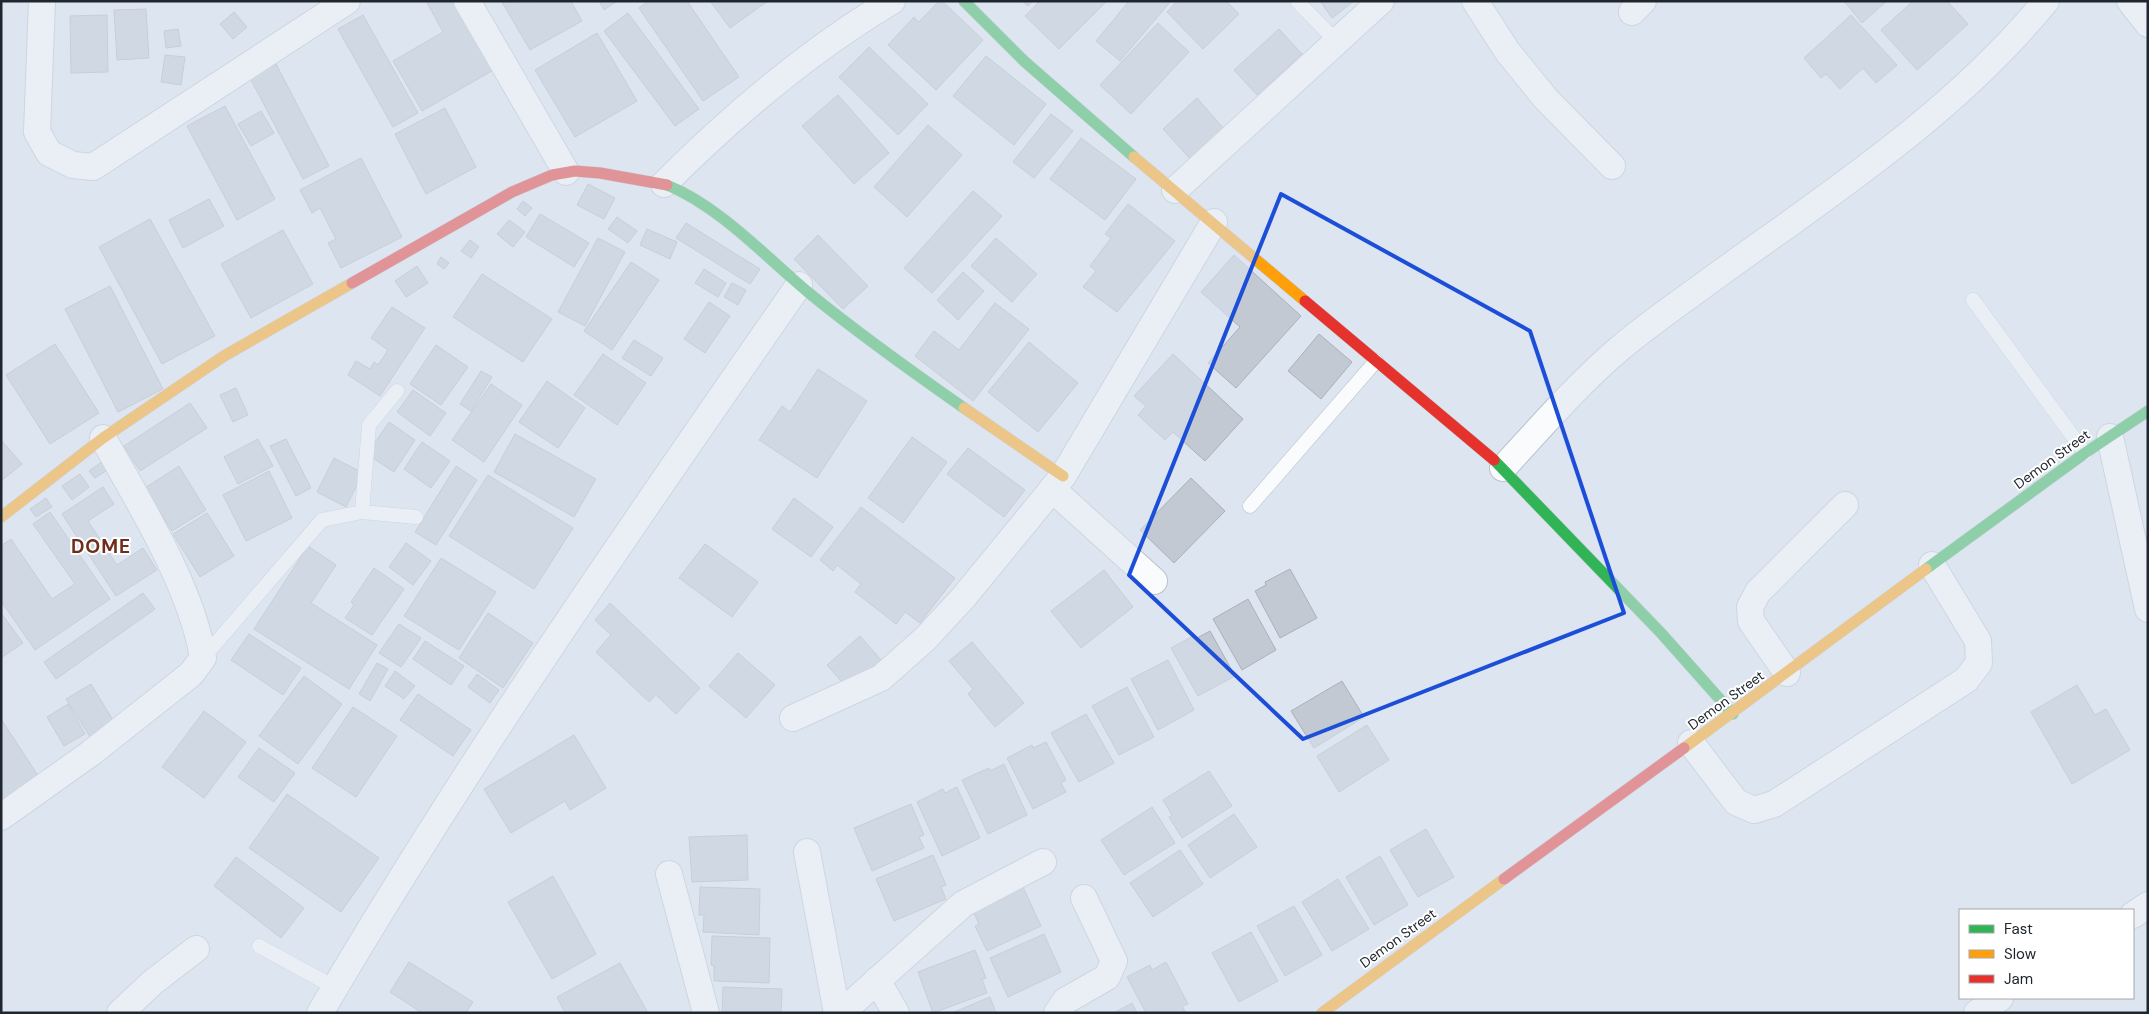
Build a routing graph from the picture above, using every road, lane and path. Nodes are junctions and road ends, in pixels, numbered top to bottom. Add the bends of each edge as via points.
1 (42, 1) edge
2 (348, 1) edge
3 (467, 1) edge
4 (892, 1) edge
5 (964, 1) edge
6 (1298, 1) edge
7 (1381, 1) edge
8 (1475, 1) edge
9 (2046, 1) edge
10 (2130, 1) edge
11 (2148, 24) edge
12 (1337, 42) junction
13 (1612, 166) dead end
14 (566, 172) junction
15 (664, 184) junction
16 (1175, 190) junction
17 (1214, 222) junction
18 (799, 285) junction
19 (1973, 300) dead end
20 (1376, 361) junction
21 (397, 391) dead end
22 (2148, 411) edge
23 (2110, 437) junction
24 (103, 438) junction
25 (2085, 453) junction
26 (1503, 468) junction
27 (1058, 482) junction
28 (1845, 505) dead end
29 (1250, 506) dead end
30 (362, 512) junction
31 (1, 517) edge
32 (416, 517) dead end
33 (2140, 543) edge
34 (1932, 565) junction
35 (1154, 580) dead end
36 (2148, 609) edge
37 (203, 658) junction
38 (1787, 673) junction
39 (1733, 714) junction
40 (793, 718) dead end
41 (1691, 744) junction
42 (1, 817) edge
43 (807, 852) dead end
44 (1043, 862) dead end
45 (669, 874) dead end
46 (1084, 898) dead end
47 (2148, 905) edge
48 (2134, 914) edge
49 (259, 946) dead end
50 (196, 949) dead end
51 (877, 980) junction
52 (334, 988) junction
53 (1998, 999) edge
54 (120, 1013) edge
55 (320, 1013) edge
56 (706, 1013) edge
57 (839, 1013) edge
58 (896, 1013) edge
59 (1057, 1013) edge
60 (1322, 1013) edge
61 (1977, 1013) edge

1 - 2 street via 37,132 49,153 73,165 93,167
3 - 14 street
4 - 15 street via 782,78 719,129
5 - 16 street via 1024,61
6 - 12 lane
7 - 12 street
8 - 13 street via 1507,51 1546,99
9 - 26 street via 1994,60 1952,100 1619,349 1559,406
10 - 11 street
12 - 16 street
14 - 15 street via 599,173
14 - 24 street via 512,192 233,352
15 - 18 street via 733,227
16 - 17 street
17 - 20 street
17 - 27 street
18 - 27 street
18 - 52 street via 552,644
19 - 25 lane
20 - 26 street
20 - 29 lane
21 - 30 lane via 369,425
22 - 23 street, Demon Street
23 - 25 street, Demon Street
23 - 33 street
24 - 31 street
24 - 37 street via 150,522 183,592 200,638
25 - 34 street, Demon Street
26 - 39 street via 1661,633
27 - 35 street
27 - 40 street via 925,639 881,678
28 - 38 street via 1758,592 1750,607 1751,621
30 - 32 lane
30 - 37 lane via 322,520
33 - 36 street
34 - 38 street, Demon Street
34 - 41 street via 1978,642 1979,663 1966,680 1774,804 1754,810 1736,802
37 - 42 street via 184,680 91,753
38 - 39 street, Demon Street
39 - 41 street, Demon Street
41 - 60 street, Demon Street
43 - 57 street
44 - 51 street via 963,904
45 - 56 street
46 - 59 street via 1114,960 1107,977 1065,1000
47 - 48 street
49 - 52 lane
50 - 54 street
51 - 57 street
51 - 58 street
52 - 55 street
53 - 61 street

